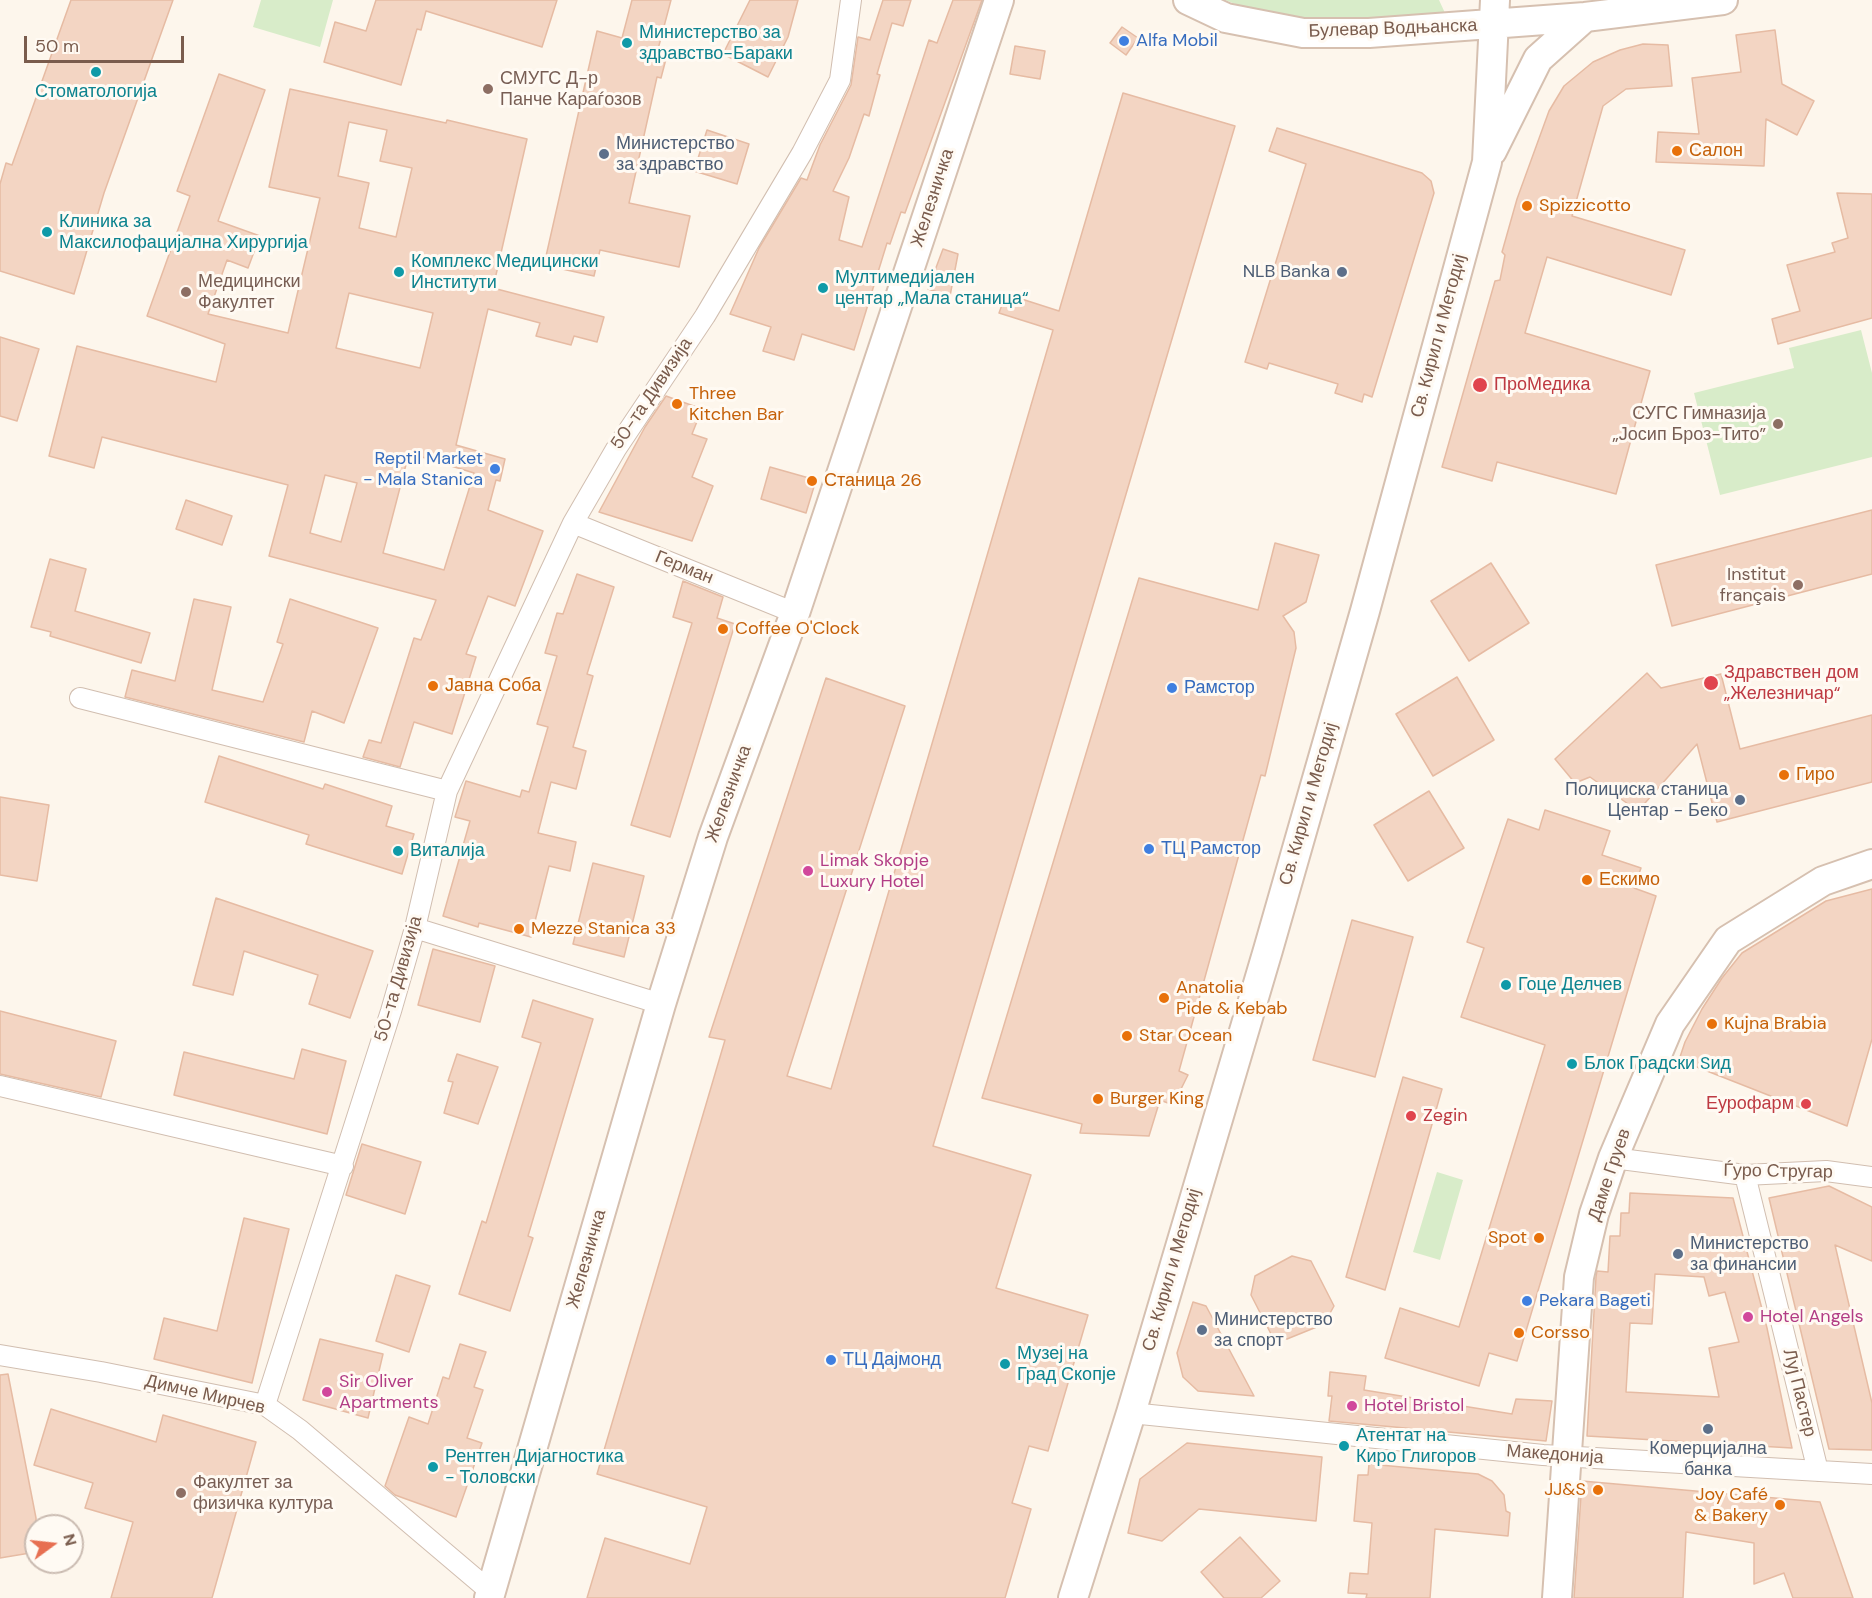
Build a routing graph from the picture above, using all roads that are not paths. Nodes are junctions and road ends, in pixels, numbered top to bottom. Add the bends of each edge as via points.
1 (851, 0) edge
2 (999, 0) edge
3 (1188, 0) edge
4 (1723, 0) edge
5 (1495, 12) edge
6 (1585, 17) junction
7 (1486, 162) junction
8 (573, 523) junction
9 (795, 614) junction
10 (80, 698) dead end
11 (447, 791) junction
12 (1872, 864) edge
13 (415, 928) junction
14 (661, 1004) junction
15 (0, 1086) edge
16 (1613, 1158) junction
17 (343, 1166) junction
18 (1745, 1174) junction
19 (1872, 1177) edge
20 (0, 1355) edge
21 (265, 1405) junction
22 (1131, 1413) junction
23 (1566, 1456) junction
24 (1818, 1471) junction
25 (1872, 1474) edge
26 (490, 1595) edge
27 (1073, 1598) edge
28 (1557, 1598) edge

1 - 8 street, 50-та Дивизија via 840,80 802,153 705,316 616,449
2 - 9 street, Железничка
3 - 5 street, Булевар Водњанска via 1226,18 1303,33 1369,33
4 - 6 street, Булевар Водњанска
5 - 6 street, Булевар Водњанска
5 - 7 street, Св. Кирил и Методиј
6 - 7 street via 1538,59
7 - 22 street, Св. Кирил и Методиј via 1361,622
8 - 9 street, Герман
8 - 11 street, 50-та Дивизија
9 - 14 street, Железничка via 713,837
10 - 11 street
11 - 13 street, 50-та Дивизија
12 - 16 street, Даме Груев via 1823,881 1728,940 1670,1024
13 - 14 street
13 - 17 street, 50-та Дивизија
14 - 26 street, Железничка
15 - 17 street
16 - 18 street, Ѓуро Стругар
16 - 23 street, Даме Груев via 1579,1277
17 - 21 street, 50-та Дивизија
18 - 19 street, Ѓуро Стругар via 1826,1171
18 - 24 street, Луј Пастер
20 - 21 street, Димче Мирчев
21 - 26 street, Димче Мирчев via 300,1430
22 - 23 street, Македонија
22 - 27 street, Св. Кирил и Методиј
23 - 24 street, Македонија
23 - 28 street, Даме Груев
24 - 25 street, Македонија

